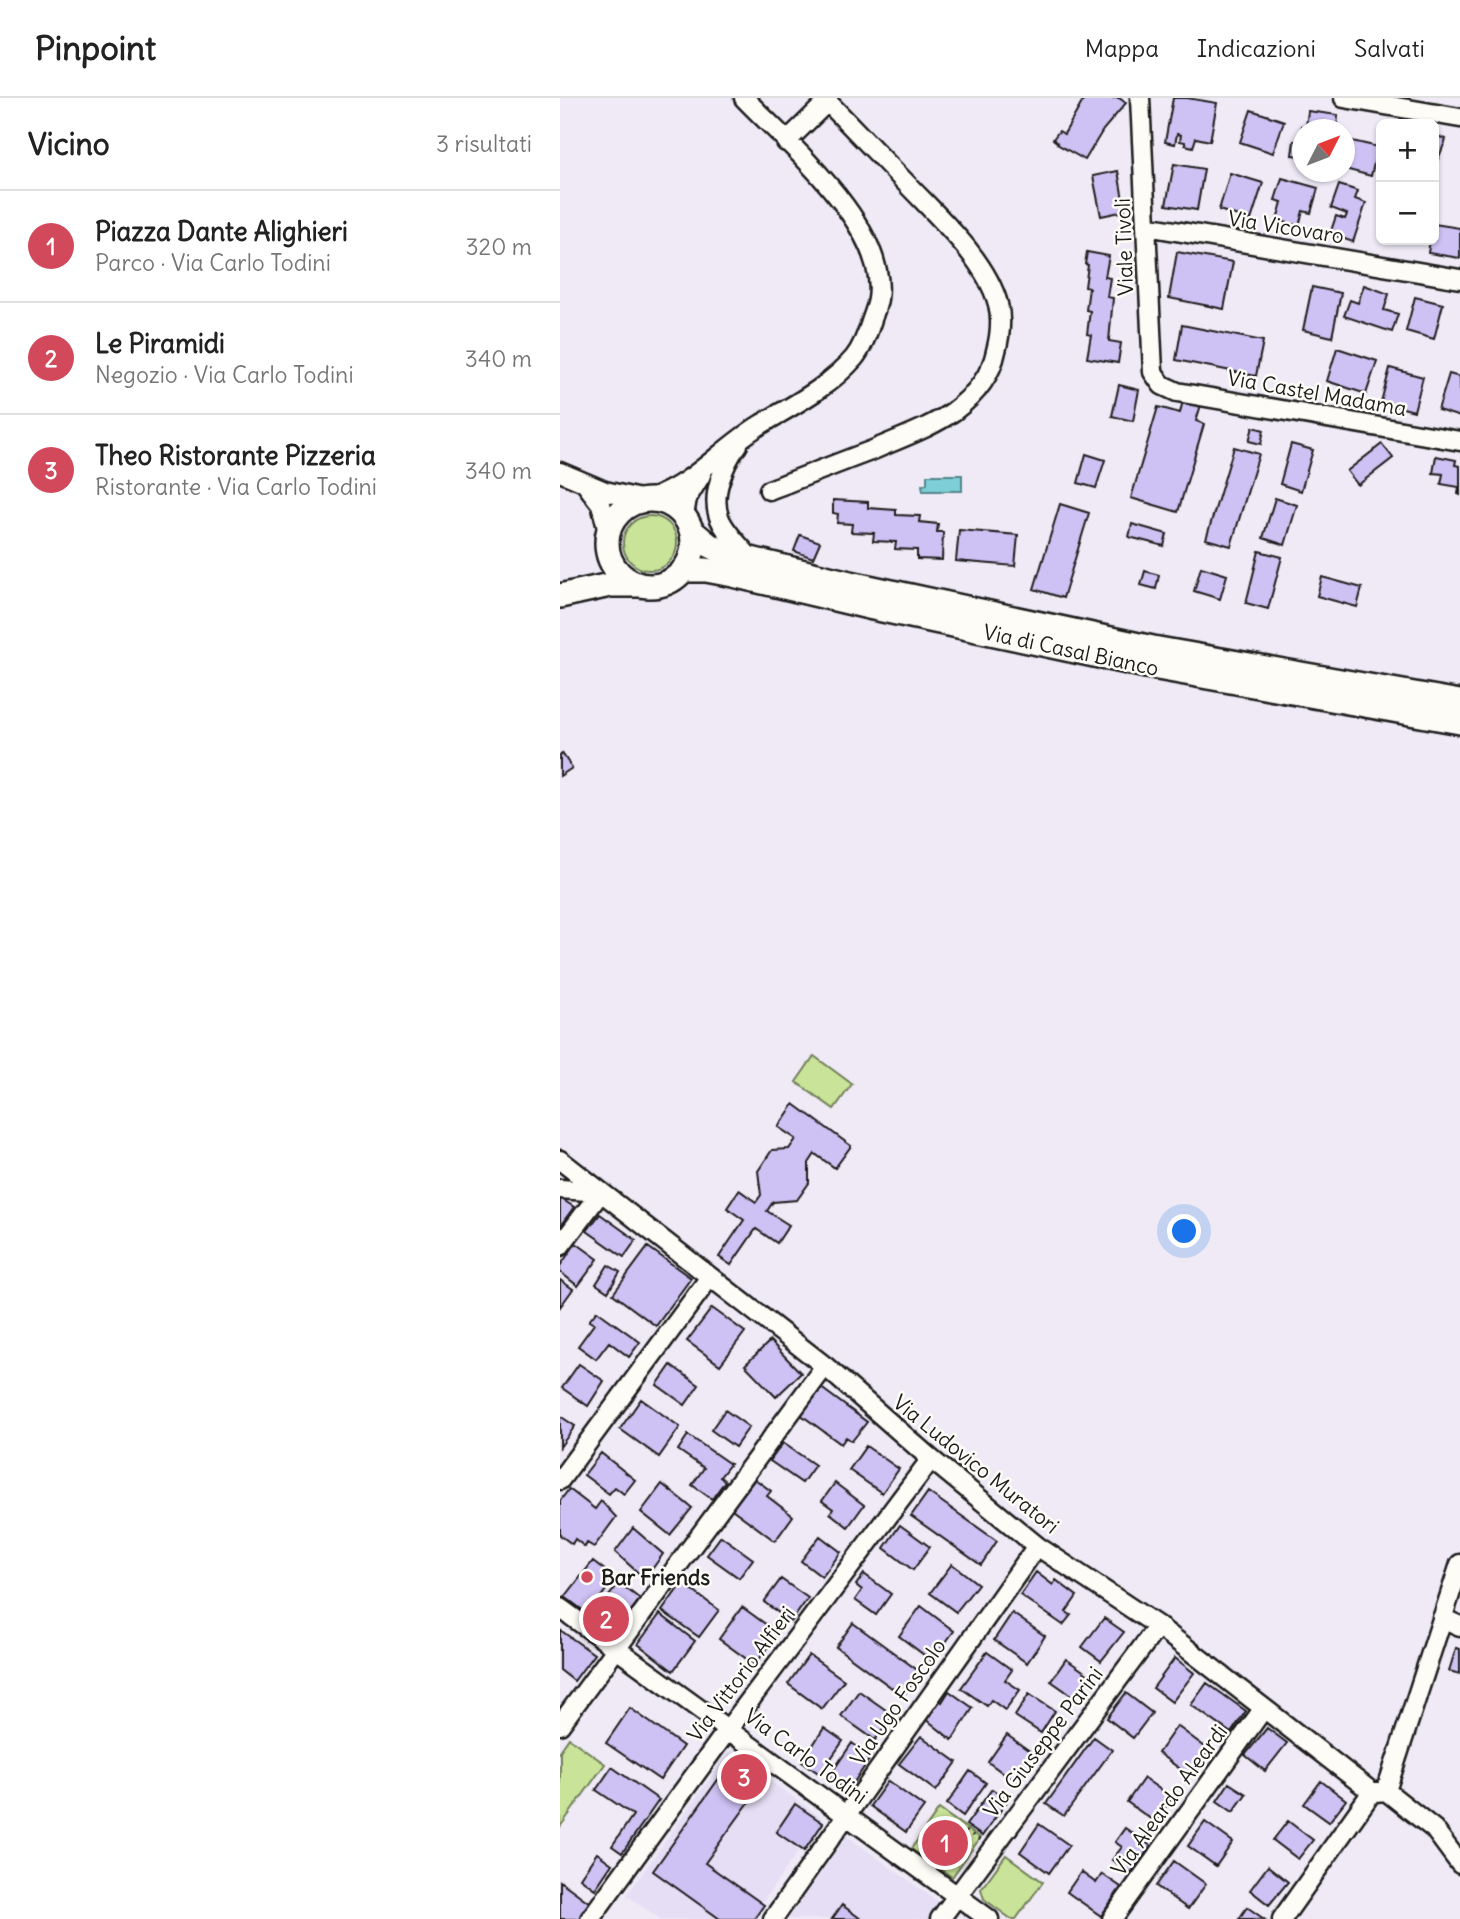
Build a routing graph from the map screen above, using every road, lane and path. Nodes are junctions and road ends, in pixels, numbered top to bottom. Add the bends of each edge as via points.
1 (744, 98) edge
2 (1140, 98) edge
3 (1344, 98) edge
4 (825, 100) edge
5 (1460, 118) edge
6 (786, 142) junction
7 (1146, 226) junction
8 (1460, 279) edge
9 (1166, 388) joint
10 (752, 430) junction
11 (1460, 441) edge
12 (711, 461) junction
13 (560, 472) edge
14 (585, 484) junction
15 (769, 490) dead end
16 (647, 499) junction
17 (688, 523) junction
18 (608, 543) junction
19 (750, 558) junction
20 (684, 570) junction
21 (641, 585) junction
22 (566, 594) edge
23 (1460, 702) edge
24 (1460, 722) edge
25 (560, 1160) edge
26 (560, 1189) edge
27 (601, 1192) junction
28 (560, 1246) edge
29 (710, 1277) junction
30 (824, 1366) junction
31 (931, 1459) junction
32 (560, 1480) edge
33 (1037, 1546) junction
34 (1460, 1564) edge
35 (560, 1608) edge
36 (1442, 1618) junction
37 (1158, 1626) junction
38 (1460, 1626) edge
39 (616, 1648) junction
40 (1264, 1708) junction
41 (560, 1725) edge
42 (729, 1728) junction
43 (1379, 1792) junction
44 (846, 1814) junction
45 (1460, 1864) edge
46 (957, 1896) junction
47 (590, 1919) edge
48 (772, 1919) edge
49 (940, 1919) edge
50 (989, 1919) edge
51 (1112, 1919) edge
52 (1282, 1919) edge

1 - 6 street
2 - 7 street, Viale Tivoli
3 - 5 street
4 - 6 street
4 - 15 street via 973,257 996,299 999,339 987,376 955,410 902,438
6 - 10 street via 858,222 876,270 878,298 856,356 812,395
7 - 8 street, Via Vicovaro
7 - 9 street, Viale Tivoli via 1153,372
9 - 11 street, Via Castel Madama
10 - 12 street
10 - 19 street via 732,451 715,497 724,528
12 - 16 street via 686,483
12 - 17 street via 687,498
13 - 14 street
14 - 16 street
14 - 18 street via 606,514
16 - 17 main road via 675,507
16 - 18 main road via 621,510 613,519
17 - 19 main road, Via di Casal Bianco via 709,545
17 - 20 main road via 694,542
18 - 21 main road via 612,565
18 - 22 main road via 601,573 585,587
19 - 23 main road, Via di Casal Bianco via 1120,641
20 - 21 main road via 665,584
20 - 24 main road, Via di Casal Bianco via 733,575 1146,666
21 - 22 main road via 610,585
25 - 27 street, Via Ludovico Muratori
26 - 27 street
27 - 28 street
27 - 29 street, Via Ludovico Muratori
29 - 30 street, Via Ludovico Muratori
29 - 32 street
30 - 31 street, Via Ludovico Muratori
30 - 39 street
31 - 33 street, Via Ludovico Muratori
31 - 42 street, Via Vittorio Alfieri
33 - 37 street, Via Ludovico Muratori
33 - 44 street, Via Ugo Foscolo
34 - 36 street
35 - 39 street, Via Carlo Todini
36 - 38 street
36 - 43 street
37 - 40 street, Via Ludovico Muratori
37 - 46 street, Via Giuseppe Parini
39 - 41 street
39 - 42 street, Via Carlo Todini
40 - 43 street, Via Ludovico Muratori
40 - 51 street, Via Aleardo Aleardi
42 - 44 street, Via Carlo Todini
42 - 47 street, Via Vittorio Alfieri
43 - 45 street, Via Ludovico Muratori via 1434,1829
43 - 52 street
44 - 46 street, Via Carlo Todini
44 - 48 street, Via Ugo Foscolo
46 - 49 street, Via Giuseppe Parini
46 - 50 street, Via Carlo Todini

